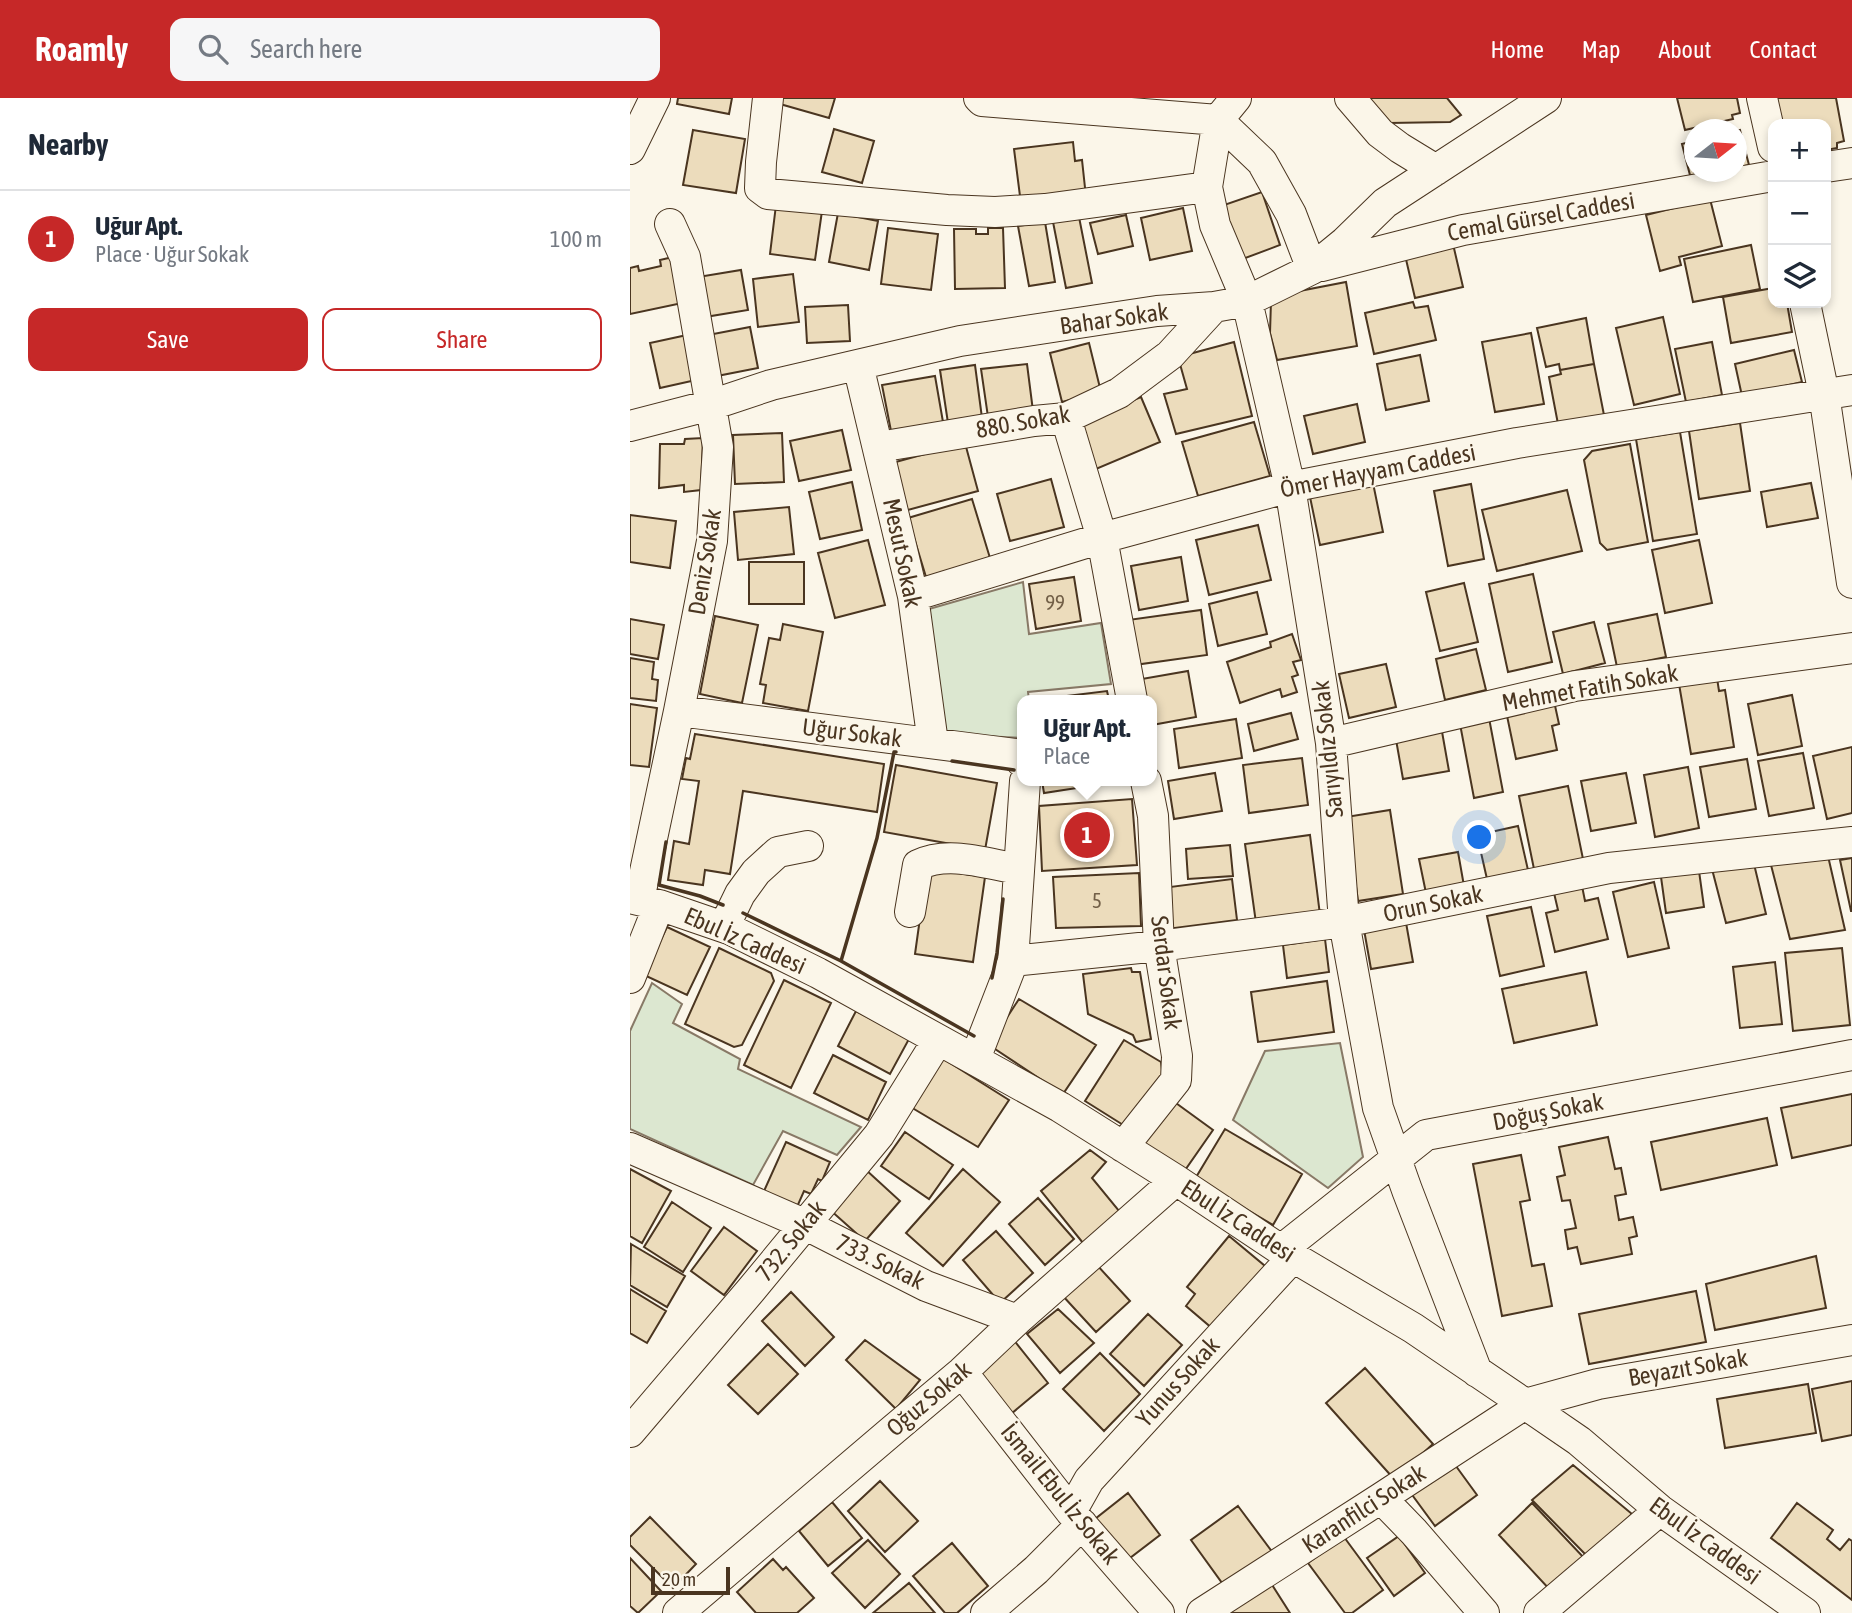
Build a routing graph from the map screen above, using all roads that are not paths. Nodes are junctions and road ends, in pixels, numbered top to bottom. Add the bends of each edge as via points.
1 (655, 98) edge
2 (768, 98) edge
3 (979, 98) edge
4 (1350, 98) edge
5 (1546, 98) edge
6 (1762, 98) edge
7 (1227, 109) edge
8 (1768, 125) edge
9 (630, 149) edge
10 (1852, 163) edge
11 (1831, 166) edge
12 (1436, 170) junction
13 (1768, 177) edge
14 (1207, 187) junction
15 (670, 224) dead end
16 (1312, 269) junction
17 (1247, 301) junction
18 (1214, 307) junction
19 (1807, 308) edge
20 (858, 365) junction
21 (1838, 392) edge
22 (711, 405) junction
23 (1066, 418) junction
24 (630, 426) edge
25 (879, 447) junction
26 (1290, 488) junction
27 (1102, 538) junction
28 (1852, 583) edge
29 (914, 596) junction
30 (1852, 648) edge
31 (1131, 695) edge
32 (679, 711) junction
33 (933, 743) junction
34 (1331, 743) junction
35 (1017, 756) edge
36 (1025, 786) edge
37 (1147, 786) edge
38 (1852, 842) edge
39 (808, 846) dead end
40 (1019, 869) junction
41 (643, 901) edge
42 (910, 912) dead end
43 (1344, 922) junction
44 (724, 928) junction
45 (1159, 946) junction
46 (1013, 961) junction
47 (630, 978) edge
48 (938, 1040) junction
49 (1852, 1055) edge
50 (975, 1059) junction
51 (1123, 1147) junction
52 (630, 1148) edge
53 (1396, 1158) junction
54 (1176, 1180) junction
55 (804, 1224) junction
56 (1287, 1254) junction
57 (1017, 1320) junction
58 (1852, 1340) edge
59 (962, 1372) junction
60 (1477, 1372) junction
61 (1525, 1404) junction
62 (630, 1433) edge
63 (1381, 1498) junction
64 (1660, 1510) junction
65 (1077, 1518) junction
66 (678, 1613) edge
67 (986, 1613) edge
68 (1159, 1613) edge
69 (1202, 1613) edge
70 (1484, 1613) edge
71 (1539, 1613) edge
72 (1805, 1613) edge

1 - 9 street
2 - 14 street via 760,188 768,194 995,212
3 - 7 street
4 - 12 street via 1380,133
5 - 12 street, Bahar Sokak
6 - 8 street
7 - 14 street, Sarıyıldız Sokak
7 - 16 street via 1291,215
10 - 11 street
12 - 16 street, Bahar Sokak via 1385,203
13 - 16 street, Cemal Gürsel Caddesi via 1463,230
14 - 17 street, Sarıyıldız Sokak via 1215,225
15 - 22 street, Deniz Sokak via 685,257
16 - 17 street, Bahar Sokak
17 - 18 street, Bahar Sokak
17 - 26 street, Sarıyıldız Sokak
18 - 20 street, Bahar Sokak via 1157,311 960,341
18 - 23 street, 880. Sokak via 1170,355 1119,393
19 - 21 street
20 - 22 street, Bahar Sokak via 771,385
20 - 25 street, Mesut Sokak
21 - 26 street, Ömer Hayyam Caddesi via 1517,443
21 - 28 street
22 - 24 street, Bahar Sokak
22 - 32 street, Deniz Sokak via 718,447 712,541
23 - 25 street, 880. Sokak
23 - 27 street
25 - 29 street, Mesut Sokak
26 - 27 street, Ömer Hayyam Caddesi
26 - 34 street, Sarıyıldız Sokak
27 - 29 street, Ömer Hayyam Caddesi
27 - 31 street
29 - 33 street, Mesut Sokak
30 - 34 street, Mehmet Fatih Sokak via 1575,686
32 - 33 street, Uğur Sokak
32 - 41 street, Deniz Sokak
33 - 35 street, Uğur Sokak
34 - 43 street, Sarıyıldız Sokak
36 - 40 street
37 - 45 street, Serdar Sokak via 1153,816
38 - 43 street, Orun Sokak via 1609,868
39 - 44 street via 778,852 756,872
40 - 42 street via 959,859 926,861 918,865
40 - 46 street
41 - 44 street, Ebul İz Caddesi
41 - 47 street, Deniz Sokak
43 - 45 street, Orun Sokak
43 - 53 street, Sarıyıldız Sokak via 1378,1108
44 - 48 street, Ebul İz Caddesi via 818,973
45 - 46 street, Orun Sokak
45 - 51 street, Serdar Sokak via 1177,1056 1176,1080
46 - 50 street
48 - 50 street, Ebul İz Caddesi
48 - 55 street, 732. Sokak via 879,1135
49 - 53 street, Doğuş Sokak via 1426,1135
50 - 51 street, Ebul İz Caddesi
51 - 54 street, Ebul İz Caddesi
52 - 55 street, 733. Sokak
53 - 56 street, Doğuş Sokak
53 - 60 street, Sarıyıldız Sokak
54 - 56 street, Ebul İz Caddesi
54 - 57 street, Oğuz Sokak
55 - 57 street, 733. Sokak via 926,1286
55 - 62 street, 732. Sokak
56 - 60 street, Ebul İz Caddesi via 1413,1328
56 - 65 street, Yunus Sokak via 1089,1480
57 - 59 street, Oğuz Sokak
58 - 61 street, Beyazıt Sokak via 1598,1384
59 - 65 street, İsmail Ebul İz Sokak
59 - 66 street, Oğuz Sokak
60 - 61 street, Ebul İz Caddesi
61 - 63 street, Karanfilci Sokak
61 - 64 street, Ebul İz Caddesi via 1579,1441
63 - 69 street, Karanfilci Sokak
63 - 70 street
64 - 71 street
64 - 72 street, Ebul İz Caddesi
65 - 67 street, Yunus Sokak via 1036,1570
65 - 68 street, İsmail Ebul İz Sokak

